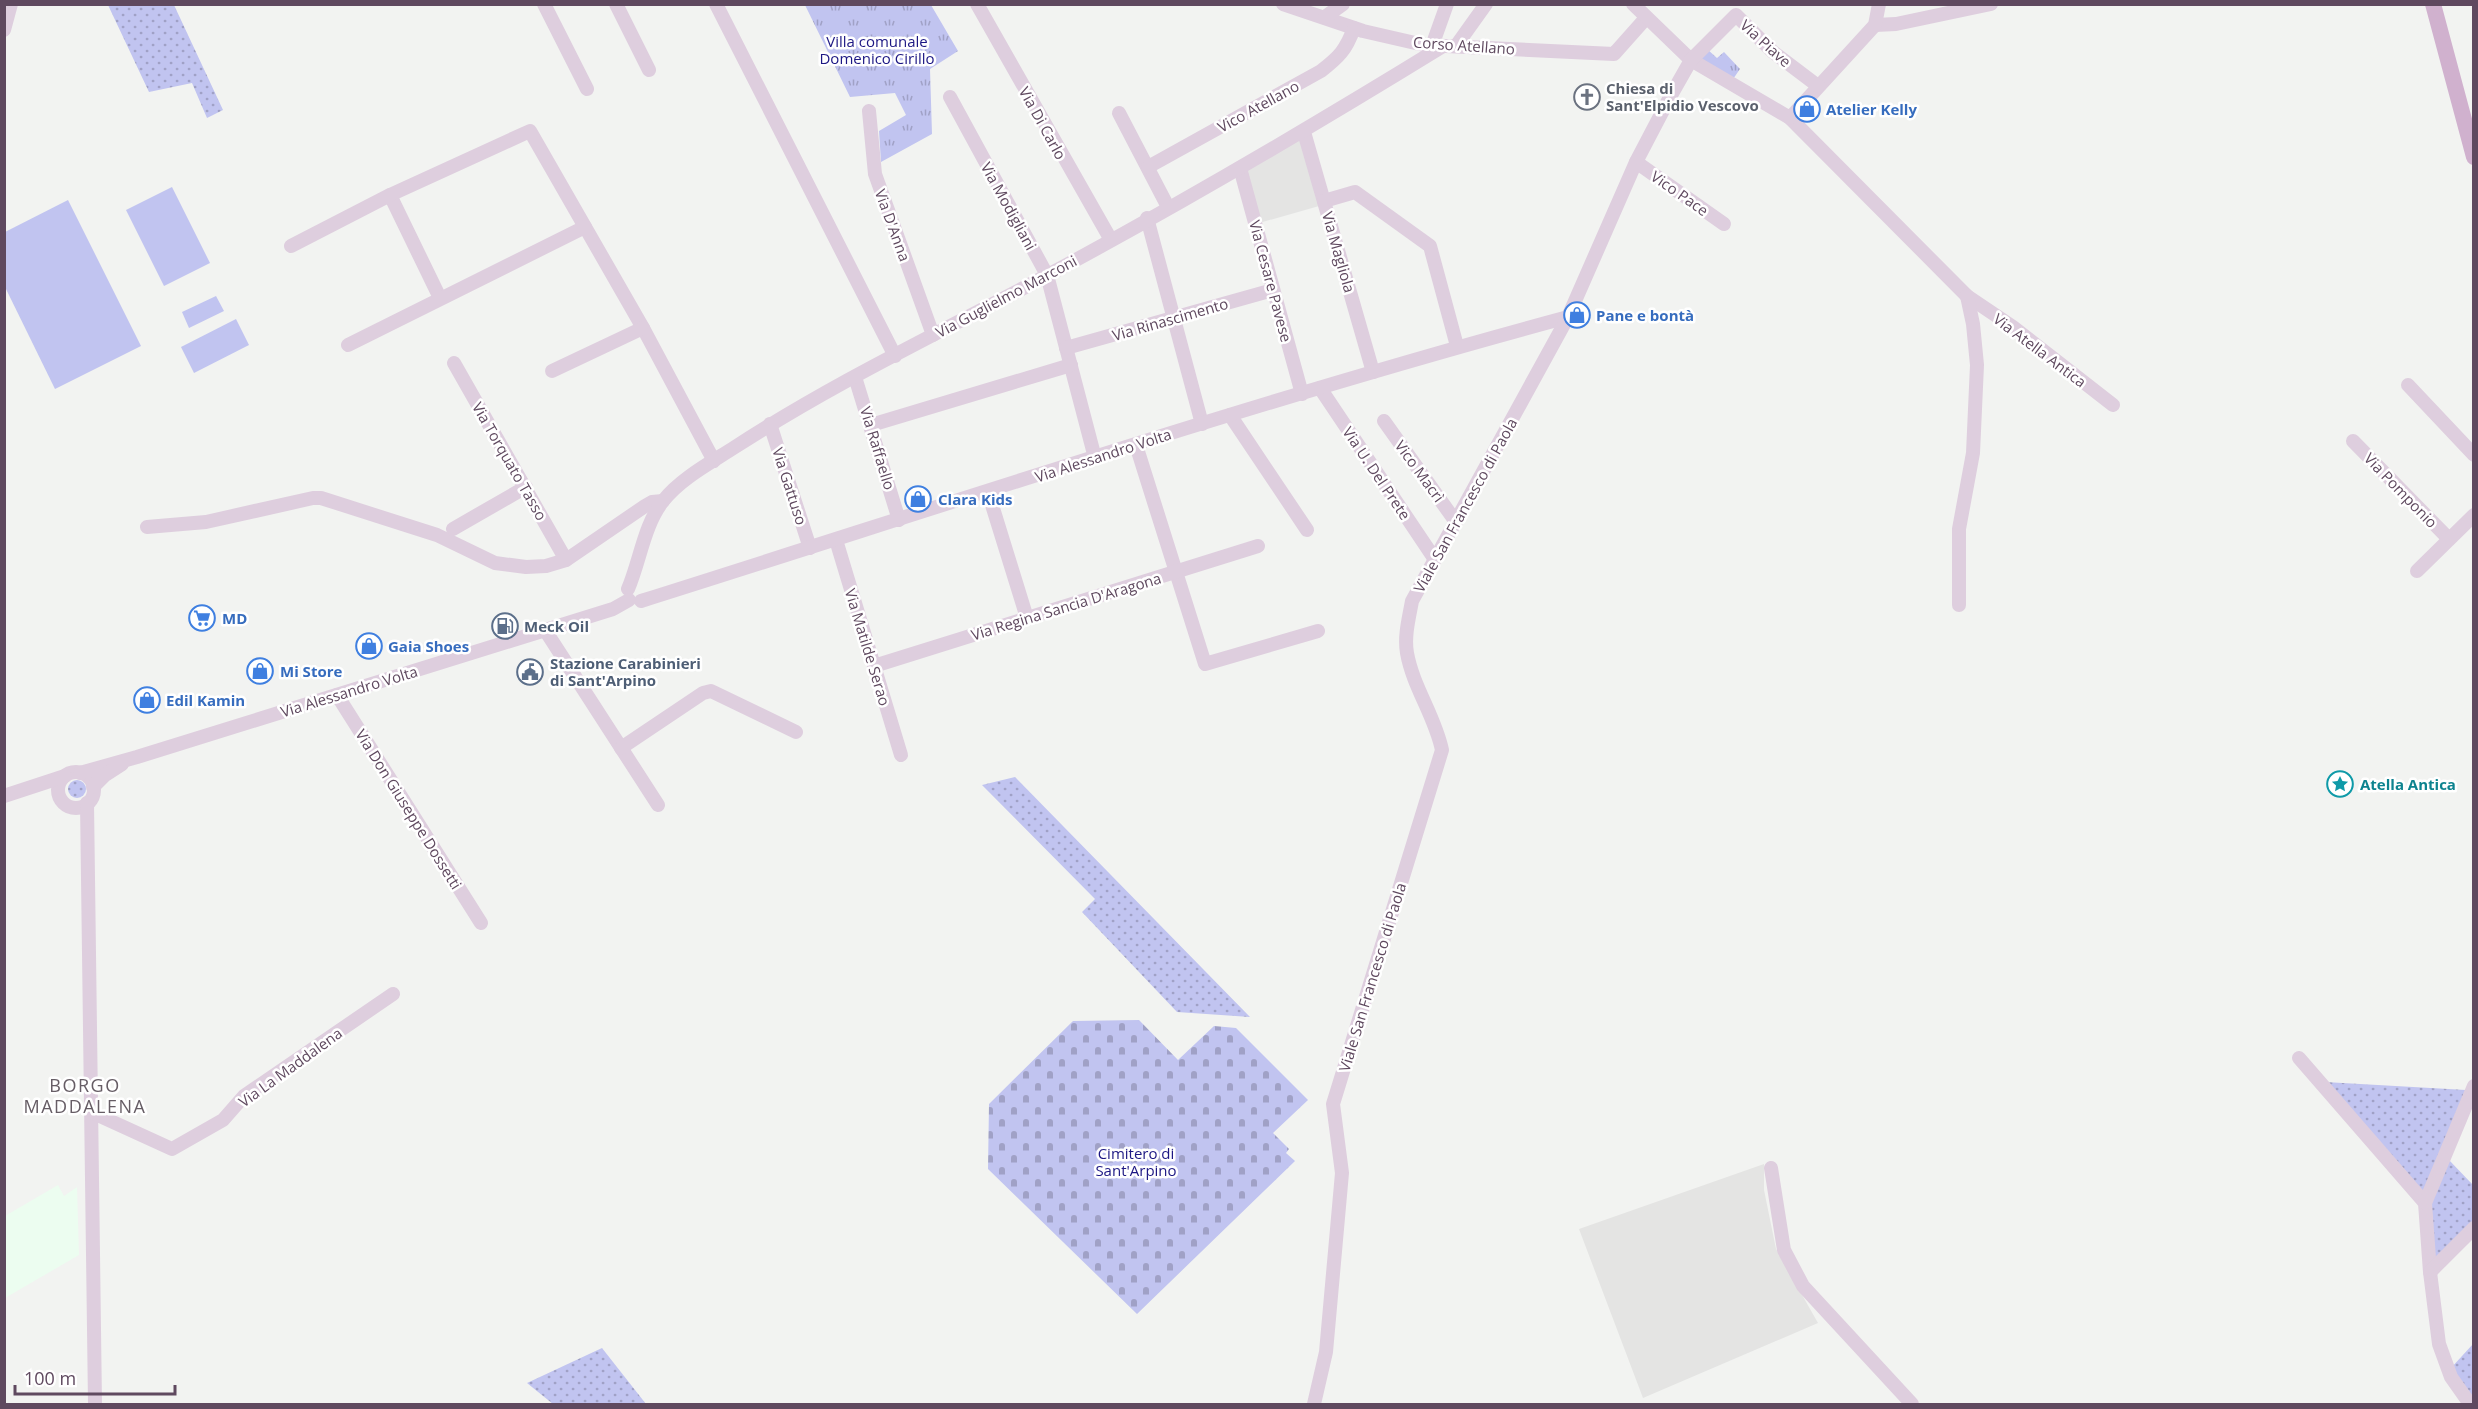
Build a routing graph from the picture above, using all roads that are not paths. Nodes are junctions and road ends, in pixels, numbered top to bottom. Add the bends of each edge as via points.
1 (11, 4) edge
2 (544, 4) edge
3 (616, 4) edge
4 (716, 4) edge
5 (977, 4) edge
6 (1283, 4) edge
7 (1343, 4) edge
8 (1447, 4) edge
9 (1486, 4) edge
10 (1633, 4) edge
11 (1879, 4) edge
12 (1991, 4) edge
13 (2433, 4) edge
14 (1325, 17) junction
15 (1646, 18) junction
16 (1875, 25) junction
17 (1354, 28) junction
18 (4, 30) edge
19 (1407, 41) junction
20 (1444, 46) junction
21 (1420, 60) junction
22 (1691, 60) junction
23 (649, 70) dead end
24 (1818, 86) junction
25 (586, 89) dead end
26 (950, 97) dead end
27 (869, 111) dead end
28 (1119, 113) dead end
29 (1790, 118) junction
30 (1304, 132) junction
31 (2474, 157) edge
32 (1636, 162) junction
33 (1148, 167) junction
34 (1240, 168) junction
35 (390, 195) junction
36 (1324, 201) junction
37 (1168, 207) junction
38 (1147, 219) junction
39 (1724, 224) dead end
40 (585, 227) junction
41 (1111, 240) junction
42 (291, 246) dead end
43 (1047, 275) junction
44 (1273, 290) junction
45 (1967, 296) junction
46 (440, 298) junction
47 (1568, 317) junction
48 (1174, 319) junction
49 (643, 328) junction
50 (933, 335) junction
51 (348, 345) dead end
52 (1457, 346) junction
53 (1066, 348) junction
54 (895, 356) junction
55 (454, 363) dead end
56 (1071, 364) junction
57 (552, 371) dead end
58 (1373, 372) junction
59 (855, 377) junction
60 (2408, 385) dead end
61 (1320, 388) junction
62 (1302, 394) junction
63 (2113, 405) dead end
64 (1230, 415) junction
65 (1384, 421) dead end
66 (1202, 423) junction
67 (770, 424) junction
68 (871, 425) junction
69 (2353, 441) dead end
70 (1136, 445) junction
71 (2474, 455) edge
72 (1095, 458) junction
73 (714, 460) junction
74 (526, 487) junction
75 (988, 492) junction
76 (663, 501) junction
77 (2474, 515) edge
78 (899, 520) junction
79 (1456, 522) junction
80 (147, 527) dead end
81 (453, 529) dead end
82 (1307, 530) dead end
83 (2449, 539) junction
84 (836, 540) junction
85 (1258, 546) dead end
86 (810, 548) junction
87 (1434, 558) junction
88 (566, 560) junction
89 (2416, 571) dead end
90 (1176, 572) junction
91 (634, 594) junction
92 (1959, 605) dead end
93 (1027, 618) junction
94 (545, 630) junction
95 (1318, 631) dead end
96 (874, 666) junction
97 (337, 695) junction
98 (796, 732) dead end
99 (621, 748) junction
100 (901, 755) dead end
101 (137, 758) junction
102 (80, 773) junction
103 (64, 776) junction
104 (93, 787) junction
105 (26, 789) junction
106 (59, 795) junction
107 (4, 796) edge
108 (87, 803) junction
109 (658, 805) dead end
110 (72, 807) junction
111 (88, 864) junction
112 (481, 923) dead end
113 (393, 994) dead end
114 (2299, 1058) dead end
115 (2474, 1086) edge
116 (91, 1112) junction
117 (1771, 1168) dead end
118 (2425, 1203) junction
119 (2474, 1228) edge
120 (2430, 1272) junction
121 (95, 1404) edge
122 (1314, 1404) edge
123 (1912, 1404) edge
124 (2470, 1404) edge

1 - 18 street
2 - 25 street
3 - 23 street
4 - 54 street
5 - 41 street, Via Di Carlo
6 - 14 street, Corso Atellano
7 - 14 street
8 - 20 street
9 - 20 street
10 - 15 street, Via Atella Antica
11 - 16 street
12 - 16 street
13 - 31 main road
14 - 17 street, Corso Atellano
15 - 20 street, Corso Atellano via 1614,54
15 - 22 street, Via Atella Antica
16 - 24 street
17 - 19 street, Corso Atellano
17 - 33 street, Vico Atellano via 1348,46 1321,71
19 - 20 street, Corso Atellano
19 - 21 street
20 - 21 street, Via Guglielmo Marconi
21 - 30 street, Via Guglielmo Marconi
22 - 24 street, Via Piave via 1736,15 1773,52
22 - 29 street, Via Atella Antica
22 - 32 street, Viale San Francesco di Paola
24 - 29 street
26 - 43 street, Via Modigliani
27 - 50 street, Via D'Anna via 875,174
28 - 33 street
29 - 45 street, Via Atella Antica
30 - 34 street, Via Guglielmo Marconi
30 - 36 street, Via Magliola
32 - 39 street, Vico Pace
32 - 47 street, Viale San Francesco di Paola
33 - 37 street
34 - 37 street, Via Guglielmo Marconi
34 - 44 street, Via Cesare Pavese
35 - 40 street via 530,131
35 - 42 street
35 - 46 street
36 - 52 street via 1355,192 1430,246
36 - 58 street, Via Magliola
37 - 38 street, Via Guglielmo Marconi
38 - 41 street, Via Guglielmo Marconi
38 - 48 street
40 - 46 street
40 - 49 street
41 - 43 street, Via Guglielmo Marconi
43 - 50 street, Via Guglielmo Marconi
43 - 53 street, Via Modigliani
44 - 48 street, Via Rinascimento
44 - 62 street, Via Cesare Pavese
45 - 63 street, Via Atella Antica
45 - 92 street via 1977,365 1973,453 1958,532
46 - 51 street
47 - 52 street, Via Alessandro Volta
47 - 79 street, Viale San Francesco di Paola
48 - 53 street, Via Rinascimento
48 - 66 street
49 - 57 street
49 - 73 street
50 - 54 street, Via Guglielmo Marconi
52 - 58 street, Via Alessandro Volta
53 - 56 street, Via Modigliani
54 - 59 street, Via Guglielmo Marconi
55 - 74 street, Via Torquato Tasso
56 - 68 street
56 - 72 street, Via Modigliani
58 - 61 street, Via Alessandro Volta
59 - 67 street, Via Guglielmo Marconi
59 - 68 street, Via Raffaello
60 - 71 street
61 - 62 street, Via Alessandro Volta
61 - 87 street, Via U. Del Prete
62 - 64 street, Via Alessandro Volta
64 - 66 street, Via Alessandro Volta
64 - 82 street
65 - 79 street, Vico Macrì
66 - 70 street, Via Alessandro Volta
67 - 73 street, Via Guglielmo Marconi
67 - 86 street, Via Gattuso
68 - 78 street, Via Raffaello
69 - 83 street, Via Pomponio
70 - 72 street, Via Alessandro Volta
70 - 90 street
72 - 75 street, Via Alessandro Volta
73 - 76 street, Via Guglielmo Marconi
74 - 81 street
74 - 88 street, Via Torquato Tasso
75 - 78 street, Via Alessandro Volta
75 - 93 street
76 - 88 street via 645,506
76 - 91 street, Via Guglielmo Marconi via 636,571
77 - 83 street
78 - 84 street, Via Alessandro Volta
79 - 87 street, Viale San Francesco di Paola
80 - 88 street via 206,522 321,498 437,535 495,563 546,567
83 - 89 street
84 - 86 street, Via Alessandro Volta
84 - 96 street, Via Matilde Serao
85 - 90 street, Via Regina Sancia D'Aragona
86 - 91 street, Via Alessandro Volta
87 - 122 street, Viale San Francesco di Paola via 1412,601 1407,651 1414,681 1442,750 1333,1104 1342,1173 1326,1352
90 - 93 street, Via Regina Sancia D'Aragona
90 - 95 street via 1205,664
91 - 94 street, Via Alessandro Volta via 613,609
93 - 96 street, Via Regina Sancia D'Aragona
94 - 97 street, Via Alessandro Volta
94 - 99 street
96 - 100 street, Via Matilde Serao
97 - 101 street, Via Alessandro Volta
97 - 112 street, Via Don Giuseppe Dossetti
98 - 99 street via 711,691
99 - 109 street
101 - 102 street, Via Alessandro Volta
101 - 104 street, Via Alessandro Volta via 105,775
102 - 103 street
102 - 104 street via 89,778
103 - 105 street
103 - 106 street via 58,785
104 - 108 street
105 - 106 street via 40,788
105 - 107 street
106 - 110 street
108 - 110 street
108 - 111 street
110 - 111 street
111 - 116 street
113 - 116 street, Via La Maddalena via 244,1096 223,1120 172,1149
114 - 118 street
115 - 118 street
116 - 121 street
117 - 123 street via 1784,1250 1803,1286
118 - 120 street
119 - 120 street
120 - 124 street via 2441,1352 2451,1377

